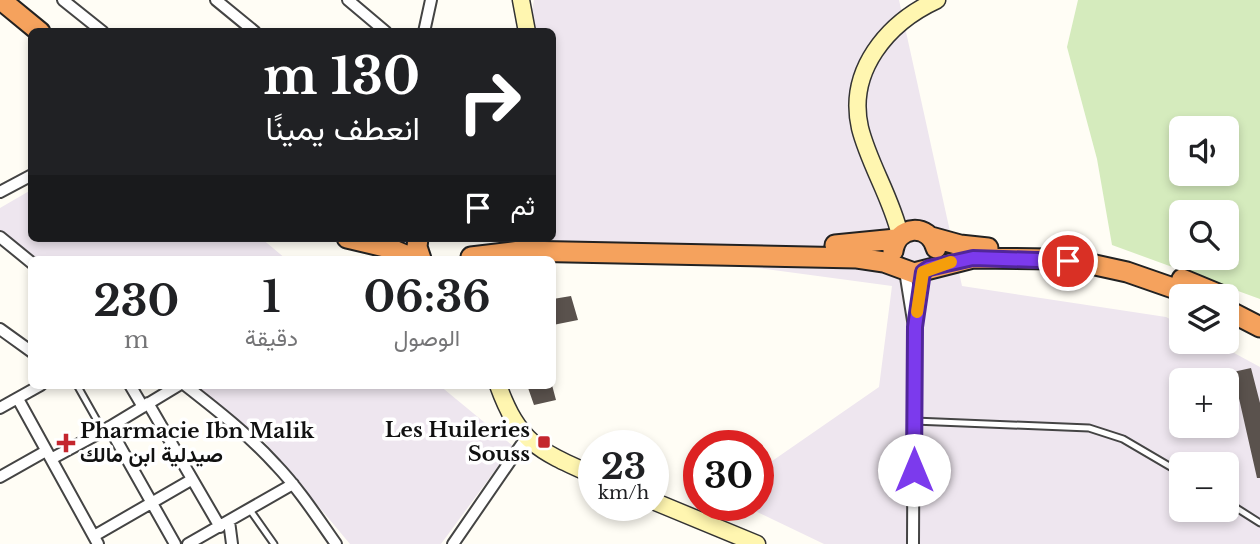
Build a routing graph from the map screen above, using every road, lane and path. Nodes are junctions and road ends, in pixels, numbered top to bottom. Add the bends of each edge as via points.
1 (1, 0) edge
2 (63, 0) edge
3 (216, 0) edge
4 (348, 0) edge
5 (431, 0) edge
6 (521, 0) edge
7 (937, 0) edge
8 (0, 14) edge
9 (35, 28) edge
10 (98, 28) edge
11 (250, 28) edge
12 (381, 28) edge
13 (425, 28) edge
14 (526, 28) edge
15 (28, 36) edge
16 (28, 177) edge
17 (0, 192) edge
18 (911, 235) junction
19 (0, 237) edge
20 (556, 241) edge
21 (364, 242) edge
22 (471, 251) edge
23 (408, 256) edge
24 (28, 259) edge
25 (914, 269) junction
26 (1192, 284) edge
27 (1169, 286) edge
28 (1239, 304) edge
29 (1260, 314) edge
30 (1239, 316) edge
31 (915, 327) junction
32 (1260, 327) edge
33 (0, 329) edge
34 (28, 349) edge
35 (34, 389) edge
36 (80, 389) edge
37 (133, 389) edge
38 (172, 389) edge
39 (191, 389) edge
40 (499, 389) edge
41 (18, 399) junction
42 (146, 405) junction
43 (0, 408) edge
44 (914, 421) junction
45 (106, 429) junction
46 (526, 438) junction
47 (48, 455) junction
48 (1169, 466) edge
49 (578, 468) edge
50 (0, 477) edge
51 (191, 480) junction
52 (293, 484) junction
53 (153, 503) junction
54 (669, 508) edge
55 (250, 510) junction
56 (1239, 510) edge
57 (1260, 523) edge
58 (225, 524) junction
59 (269, 537) junction
60 (96, 540) edge
61 (175, 544) edge
62 (188, 544) edge
63 (232, 544) edge
64 (269, 544) edge
65 (274, 544) edge
66 (336, 544) edge
67 (453, 544) edge
68 (757, 544) edge
69 (913, 544) edge

1 - 9 highway
2 - 10 street
3 - 11 street
4 - 12 street
5 - 13 street
6 - 14 street
7 - 18 street via 887,34 869,60 860,86 861,131 894,209
8 - 15 highway
16 - 17 street
18 - 20 highway via 834,245
18 - 25 highway via 893,253
18 - 25 highway via 936,253
18 - 26 highway via 972,247 1108,258
19 - 24 street
21 - 23 highway
22 - 25 highway via 857,258
25 - 27 highway via 973,258 1051,259 1128,272
25 - 31 street
25 - 31 street
28 - 29 highway
30 - 32 highway
31 - 44 street
33 - 34 street
35 - 41 street
36 - 45 lane
37 - 42 street
38 - 42 street
39 - 52 street via 257,445
40 - 46 street via 506,409
41 - 43 street
41 - 47 street
42 - 45 street
42 - 51 street
44 - 48 lane via 1089,428 1123,439
44 - 69 street
45 - 47 street
45 - 53 street
46 - 49 street via 544,453
46 - 67 street
47 - 50 street
47 - 60 street
51 - 53 street
51 - 58 street
52 - 55 street
52 - 66 street
53 - 60 street
53 - 61 street
54 - 68 street
55 - 58 street
55 - 59 lane
56 - 57 lane
58 - 62 street
58 - 63 street
59 - 64 lane
59 - 65 lane

